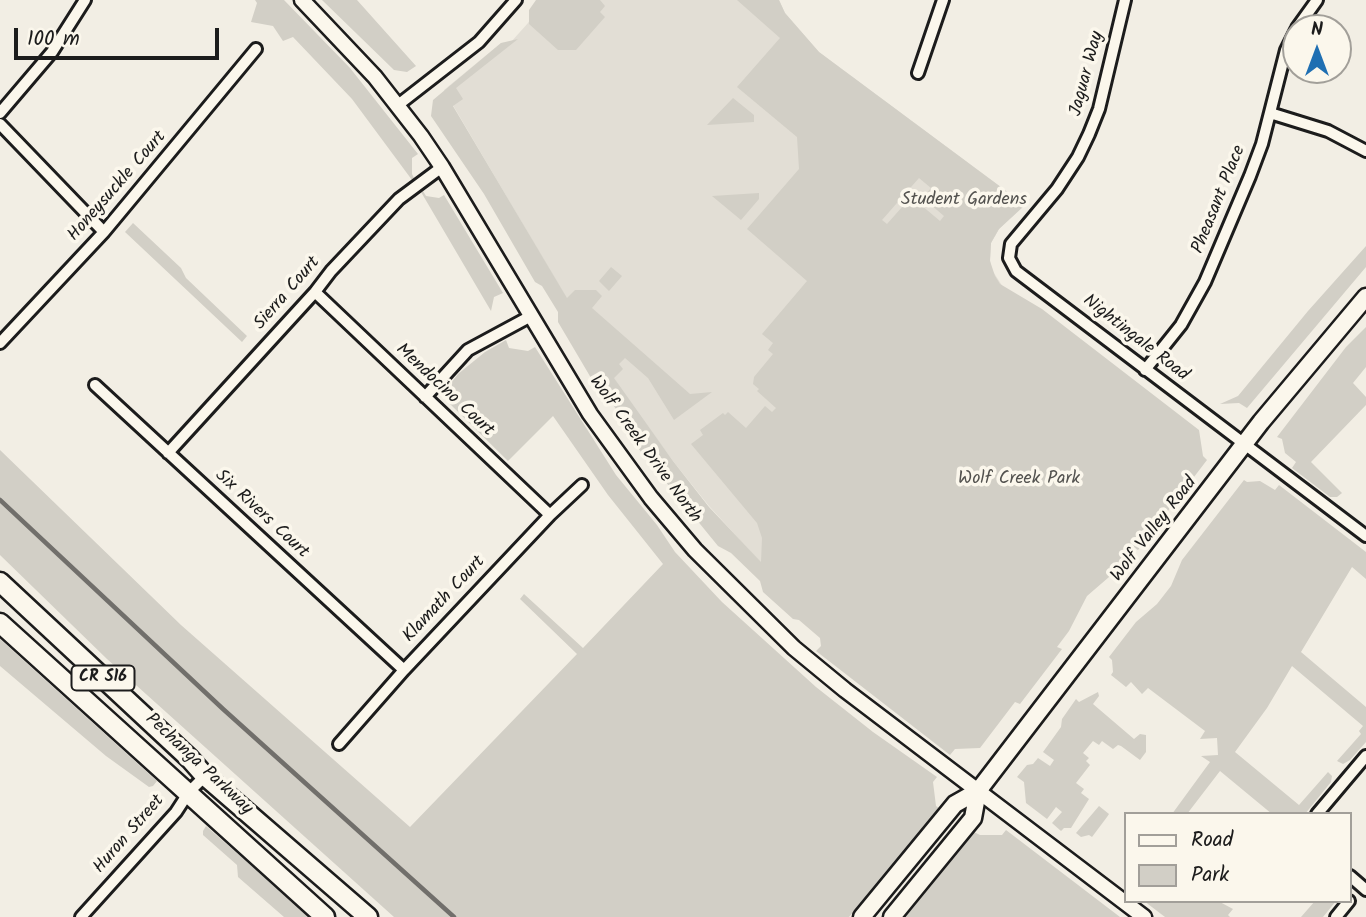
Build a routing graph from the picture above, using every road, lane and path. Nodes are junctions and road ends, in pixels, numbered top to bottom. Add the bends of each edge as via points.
1 (85, 0) edge
2 (302, 0) edge
3 (516, 0) edge
4 (943, 0) edge
5 (1125, 0) edge
6 (256, 49) dead end
7 (1282, 66) edge
8 (918, 73) dead end
9 (398, 105) junction
10 (0, 113) edge
11 (1270, 113) junction
12 (0, 124) edge
13 (1366, 151) edge
14 (442, 167) junction
15 (104, 232) junction
16 (1009, 258) joint
17 (315, 292) junction
18 (1366, 297) edge
19 (531, 316) junction
20 (0, 343) edge
21 (1146, 370) junction
22 (94, 385) dead end
23 (425, 397) junction
24 (1245, 445) junction
25 (168, 453) junction
26 (582, 485) dead end
27 (550, 515) junction
28 (1366, 536) edge
29 (0, 582) edge
30 (0, 624) edge
31 (404, 670) junction
32 (339, 744) dead end
33 (1366, 756) edge
34 (205, 776) junction
35 (978, 791) junction
36 (189, 792) junction
37 (1319, 812) edge
38 (1124, 902) edge
39 (1126, 903) edge
40 (1348, 903) edge
41 (81, 917) edge
42 (325, 917) edge
43 (368, 917) edge
44 (862, 917) edge
45 (892, 917) edge
46 (1144, 917) edge
47 (1336, 917) edge

1 - 10 street via 52,52
2 - 9 street, Wolf Creek Drive North
3 - 9 street via 479,42
4 - 8 street
5 - 16 street, Jaguar Way via 1090,134 1057,189 1011,244
6 - 15 street, Honeysuckle Court
7 - 11 street, Pheasant Place
9 - 14 street, Wolf Creek Drive North
11 - 13 street via 1328,131
11 - 21 street, Pheasant Place via 1250,176 1205,282 1181,325
12 - 15 street
14 - 17 street, Sierra Court via 399,199
14 - 19 street, Wolf Creek Drive North
15 - 20 street, Honeysuckle Court
16 - 21 street, Nightingale Road via 1016,271
17 - 23 street, Mendocino Court
17 - 25 street, Sierra Court
18 - 24 main road, Wolf Valley Road
19 - 23 street via 468,350
19 - 35 street, Wolf Creek Drive North via 590,414 695,550 794,648
21 - 24 street, Nightingale Road
22 - 25 street, Six Rivers Court
23 - 27 street, Mendocino Court
24 - 28 street, Nightingale Road
24 - 35 main road, Wolf Valley Road
25 - 31 street, Six Rivers Court
26 - 27 street, Klamath Court
27 - 31 street, Klamath Court
29 - 34 main road, Pechanga Parkway / CR S16
30 - 36 main road, Pechanga Parkway / CR S16
31 - 32 street, Klamath Court
33 - 37 street
34 - 36 street, Huron Street
34 - 43 main road, Pechanga Parkway / CR S16
35 - 38 street, Wolf Creek Drive North
35 - 44 main road, Wolf Valley Road via 955,804
35 - 45 main road, Wolf Valley Road via 973,818
36 - 41 street, Huron Street
36 - 42 main road, Pechanga Parkway / CR S16
39 - 46 street, Wolf Creek Drive North
40 - 47 street

